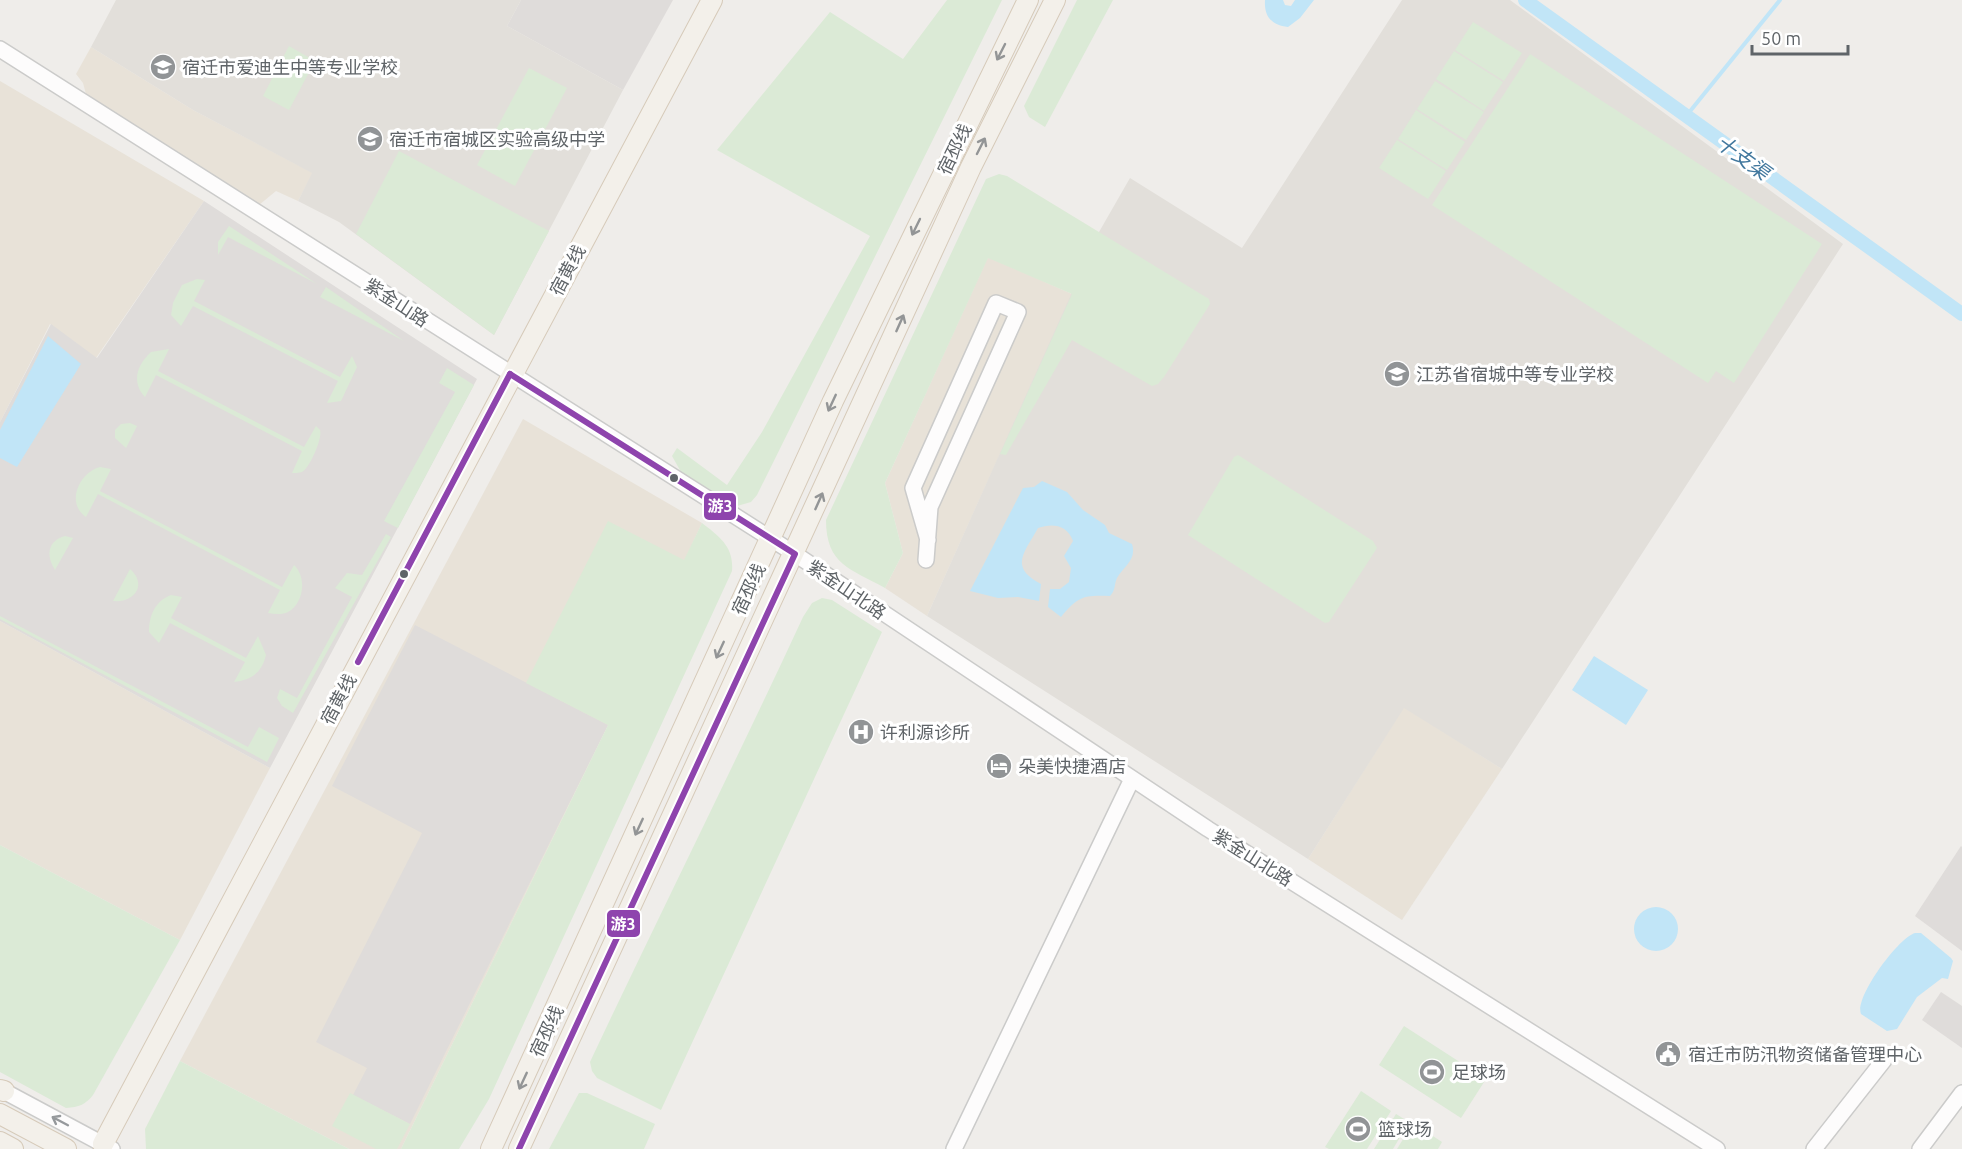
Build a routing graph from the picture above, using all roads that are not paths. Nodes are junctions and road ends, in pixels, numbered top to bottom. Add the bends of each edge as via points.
1 (712, 0) edge
2 (1028, 0) edge
3 (1055, 0) edge
4 (0, 49) edge
5 (510, 374) junction
6 (771, 540) junction
7 (928, 540) junction
8 (795, 554) junction
9 (926, 560) dead end
10 (1132, 779) junction
11 (1884, 1060) dead end
12 (1, 1090) edge
13 (1962, 1092) edge
14 (0, 1114) edge
15 (0, 1142) edge
16 (107, 1147) edge
17 (13, 1149) edge
18 (66, 1149) edge
19 (491, 1149) edge
20 (519, 1149) edge
21 (954, 1149) edge
22 (1717, 1149) edge
23 (1814, 1149) edge
24 (1920, 1149) edge

1 - 5 main road, 宿黄线
2 -> 6 main road, 宿邳线 via 838,391
8 -> 3 main road, 宿邳线 via 971,167
4 - 5 street, 紫金山路
5 - 6 street, 紫金山路
5 - 16 main road, 宿黄线
6 - 8 street, 紫金山路
6 -> 19 main road, 宿邳线
7 - 7 street via 913,488 996,303 1018,312 930,507
7 - 9 street
8 - 10 street, 紫金山北路
8 - 20 main road, 宿邳线
10 - 21 street
10 - 22 street, 紫金山北路
11 - 23 street
16 -> 12 street
13 - 24 street
14 - 18 main road
15 - 17 main road

